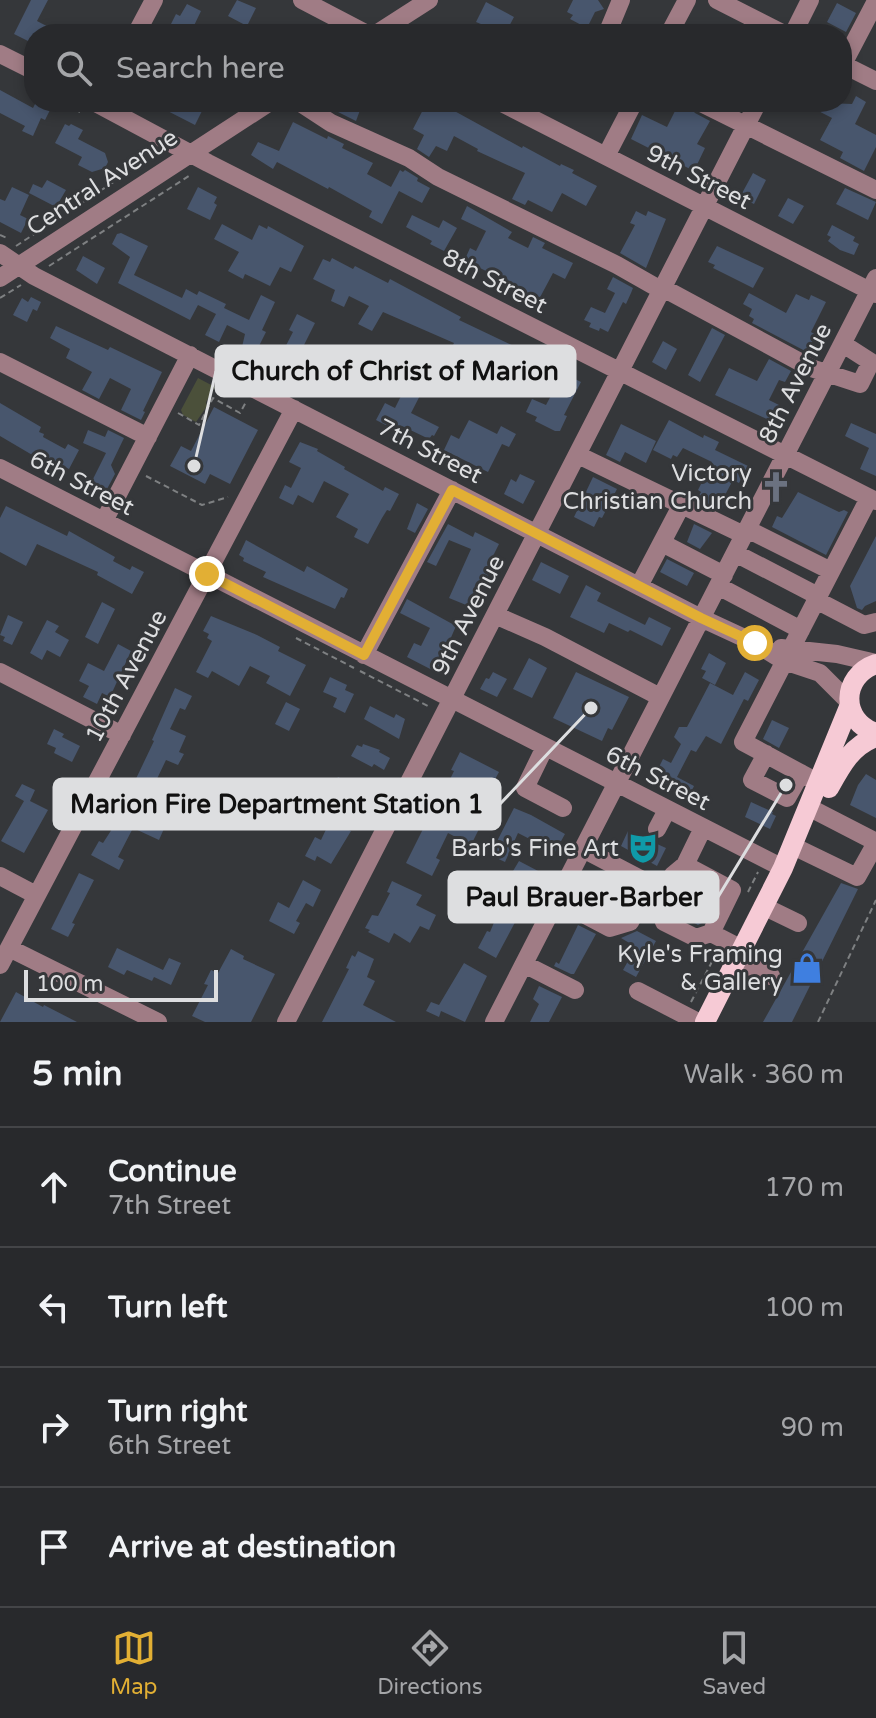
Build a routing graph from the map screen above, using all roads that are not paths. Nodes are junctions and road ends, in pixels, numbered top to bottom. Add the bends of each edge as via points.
1 (154, 0) edge
2 (302, 0) edge
3 (429, 0) edge
4 (621, 0) edge
5 (687, 0) edge
6 (717, 0) edge
7 (810, 0) edge
8 (876, 1) edge
9 (331, 6) edge
10 (141, 24) edge
11 (354, 24) edge
12 (392, 24) edge
13 (609, 24) edge
14 (674, 24) edge
15 (764, 24) edge
16 (798, 24) edge
17 (852, 45) edge
18 (0, 54) edge
19 (24, 66) edge
20 (852, 69) edge
21 (876, 81) edge
22 (113, 112) edge
23 (257, 112) edge
24 (314, 112) edge
25 (520, 112) edge
26 (629, 112) edge
27 (720, 112) edge
28 (753, 112) edge
29 (746, 124) junction
30 (606, 156) junction
31 (195, 161) junction
32 (875, 187) edge
33 (704, 207) junction
34 (14, 262) edge
35 (0, 278) edge
36 (874, 288) edge
37 (662, 289) junction
38 (843, 344) junction
39 (190, 355) junction
40 (0, 362) edge
41 (621, 370) junction
42 (827, 373) junction
43 (294, 409) junction
44 (148, 437) junction
45 (785, 454) junction
46 (578, 455) junction
47 (1, 471) edge
48 (452, 490) junction
49 (873, 499) edge
50 (682, 504) junction
51 (104, 521) junction
52 (745, 532) junction
53 (537, 533) junction
54 (662, 543) junction
55 (735, 553) junction
56 (831, 571) junction
57 (207, 574) junction
58 (721, 580) junction
59 (639, 586) junction
60 (817, 598) junction
61 (495, 615) junction
62 (701, 618) junction
63 (876, 622) edge
64 (801, 630) junction
65 (364, 655) junction
66 (788, 655) junction
67 (876, 664) edge
68 (0, 672) edge
69 (660, 697) junction
70 (849, 704) junction
71 (444, 705) junction
72 (122, 735) junction
73 (876, 735) edge
74 (876, 746) edge
75 (545, 747) junction
76 (766, 754) junction
77 (819, 777) junction
78 (616, 784) junction
79 (563, 808) dead end
80 (667, 810) junction
81 (816, 811) junction
82 (707, 826) junction
83 (657, 829) dead end
84 (876, 842) edge
85 (795, 847) junction
86 (583, 849) junction
87 (685, 865) junction
88 (783, 868) junction
89 (0, 876) edge
90 (36, 895) junction
91 (557, 900) junction
92 (763, 906) junction
93 (798, 923) dead end
94 (711, 933) junction
95 (739, 954) junction
96 (4, 957) edge
97 (524, 964) junction
98 (771, 976) dead end
99 (575, 990) dead end
100 (638, 991) dead end
101 (707, 1021) edge
102 (158, 1022) edge
103 (286, 1022) edge
104 (494, 1022) edge

1 - 10 street
2 - 9 street
3 - 12 street
4 - 13 street
5 - 14 street
6 - 15 street
7 - 16 street
8 - 17 street
9 - 11 street
18 - 19 street
20 - 21 street
22 - 31 street, 8th Street
23 - 31 street, Central Avenue
24 - 37 street
25 - 30 street, 9th Street
26 - 30 street
27 - 29 street
28 - 29 street, 9th Avenue
29 - 32 street
29 - 33 street, 9th Avenue
30 - 33 street, 9th Street
31 - 34 street, Central Avenue
31 - 41 street, 8th Street
33 - 36 street, 9th Street
33 - 37 street, 9th Avenue
34 - 35 street, Central Avenue
34 - 39 street, 7th Street
36 - 38 street, 8th Avenue
37 - 41 street, 9th Avenue
37 - 42 street
38 - 42 street, 8th Avenue
38 - 42 street via 871,362 860,384
39 - 43 street, 7th Street
39 - 44 street
40 - 44 street
41 - 45 street, 8th Street
41 - 46 street, 9th Avenue
42 - 45 street, 8th Avenue
43 - 48 street, 7th Street
43 - 57 street, 10th Avenue
44 - 51 street
45 - 49 street, 8th Street
45 - 52 street, 8th Avenue
46 - 50 street
46 - 53 street, 9th Avenue
47 - 51 street, 6th Street
48 - 53 street, 7th Street
48 - 65 street
49 - 56 street
50 - 52 street
50 - 54 street
51 - 57 street, 6th Street
52 - 55 street, 8th Avenue
52 - 56 street
53 - 59 street, 7th Street
53 - 61 street, 9th Avenue
54 - 58 street
54 - 59 street
55 - 58 street, 8th Avenue
55 - 60 street
56 - 60 street
57 - 65 street, 6th Street
57 - 72 street, 10th Avenue
58 - 62 street, 8th Avenue
58 - 64 street
59 - 62 street, 7th Street
60 - 63 street via 864,625
60 - 64 street
61 - 69 street
61 - 71 street, 9th Avenue
62 - 66 street, 7th Street
62 - 69 street, 8th Avenue
64 - 66 street
65 - 71 street, 6th Street
66 - 67 street, 7th Street via 837,654
66 - 70 street, 7th Street via 820,673
66 - 76 street via 758,722 743,742
67 - 70 main road via 855,679
68 - 72 street
69 - 78 street, 8th Avenue
70 - 73 main road via 858,723
70 - 77 main road
71 - 75 street, 6th Street
71 - 103 street, 9th Avenue
72 - 90 street, 10th Avenue
73 - 77 main road
74 - 77 main road
75 - 78 street, 6th Street
75 - 79 street via 525,788
76 - 77 street
76 - 77 street via 752,780 787,798
77 - 81 main road
77 - 88 main road
78 - 80 street, 6th Street
78 - 86 street, 8th Avenue
80 - 82 street, 6th Street
80 - 83 street
81 - 84 street
81 - 85 main road
82 - 87 street
82 - 88 street, 6th Street
84 - 85 street via 857,877
85 - 88 main road
86 - 91 street, 8th Avenue
86 - 91 street via 650,884 630,922 610,928
87 - 94 street via 732,890
87 - 94 street via 673,875 659,904 664,922 696,938
88 - 92 main road
89 - 90 street
90 - 96 street, 10th Avenue
91 - 97 street, 8th Avenue
92 - 93 street
92 - 95 main road
94 - 95 street
95 - 98 street
95 - 101 main road
96 - 102 street
97 - 99 street
97 - 104 street, 8th Avenue
100 - 101 street

